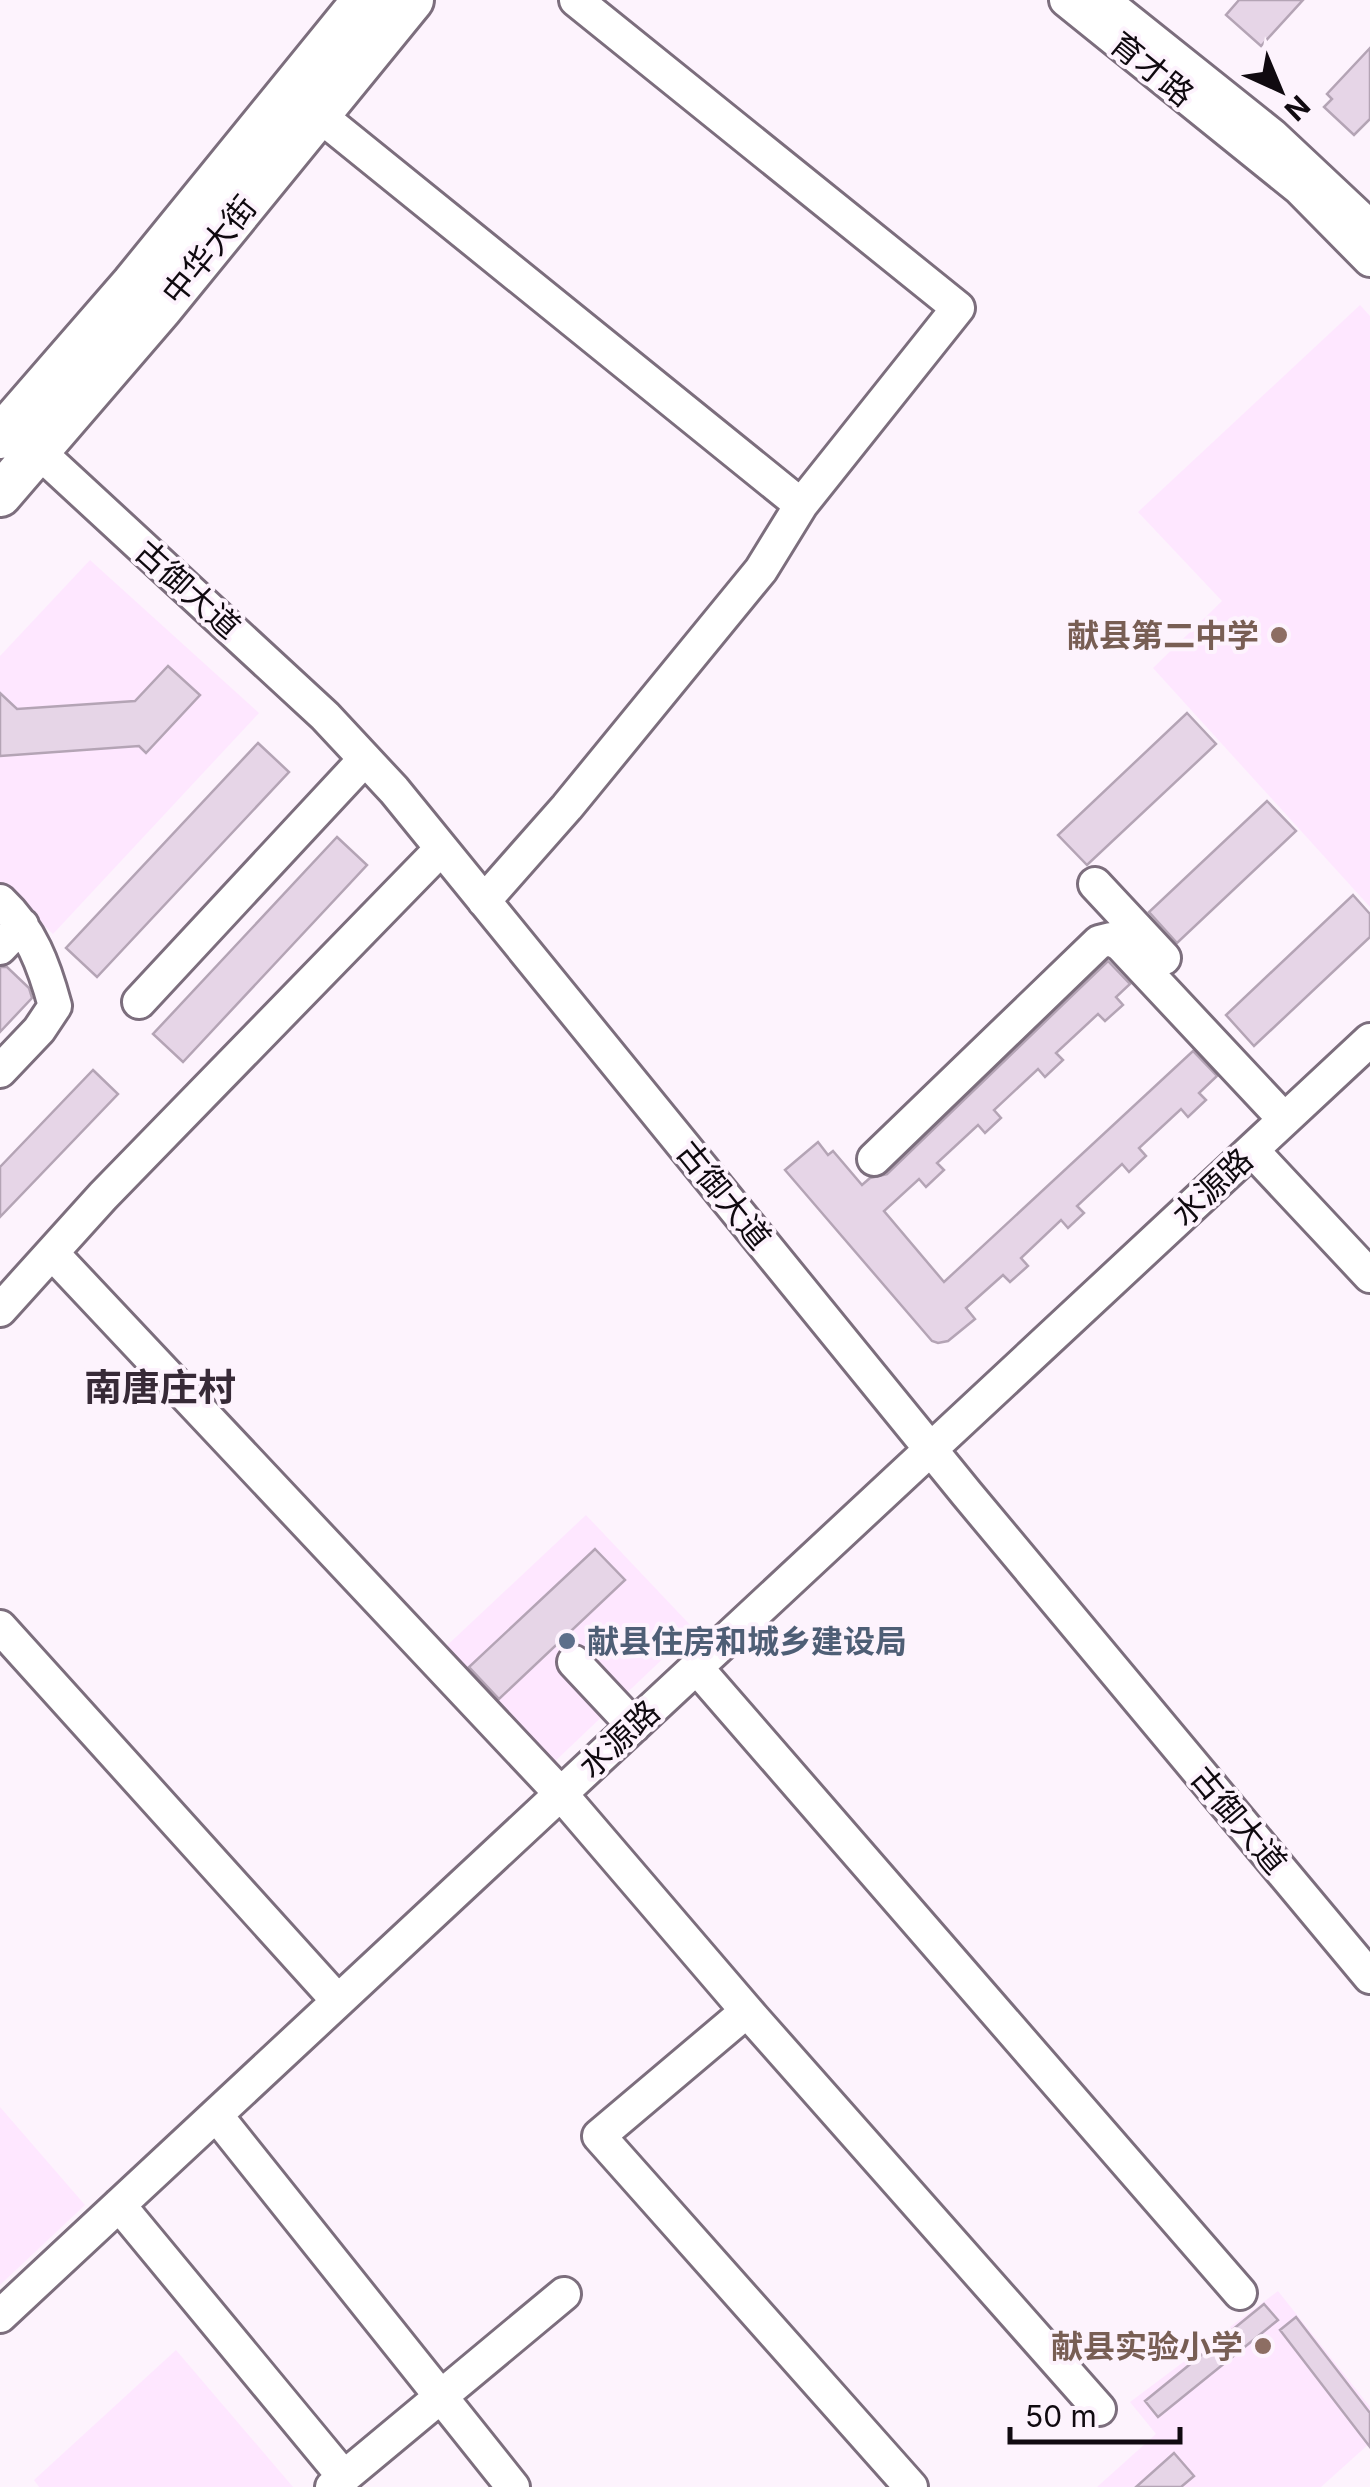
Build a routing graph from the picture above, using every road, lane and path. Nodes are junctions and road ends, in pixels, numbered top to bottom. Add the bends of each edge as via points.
1 (364, 0) edge
2 (412, 0) edge
3 (576, 0) edge
4 (1066, 0) edge
5 (1103, 0) edge
6 (319, 115) junction
7 (1367, 217) edge
8 (1370, 260) edge
9 (16, 443) edge
10 (802, 505) junction
11 (366, 759) junction
12 (442, 848) junction
13 (1096, 884) dead end
14 (484, 901) junction
15 (7, 925) edge
16 (139, 1002) dead end
17 (1370, 1040) edge
18 (0, 1071) edge
19 (1292, 1112) junction
20 (1252, 1150) junction
21 (874, 1159) dead end
22 (52, 1253) junction
23 (1370, 1276) edge
24 (0, 1310) edge
25 (930, 1449) junction
26 (0, 1627) edge
27 (574, 1662) dead end
28 (696, 1668) junction
29 (634, 1726) junction
30 (561, 1794) junction
31 (1370, 1977) edge
32 (338, 2001) junction
33 (747, 2011) junction
34 (216, 2115) junction
35 (119, 2205) junction
36 (564, 2294) dead end
37 (1240, 2294) dead end
38 (0, 2316) edge
39 (441, 2396) junction
40 (1098, 2409) dead end
41 (338, 2484) edge
42 (513, 2487) edge
43 (910, 2487) edge

1 - 9 main road, 中华大街 via 133,284
2 - 6 main road, 中华大街
3 - 10 street via 958,308
4 - 8 street, 育才路 via 1299,188
5 - 7 street, 育才路
6 - 9 main road, 中华大街 via 162,308
6 - 10 street
9 - 11 street, 古御大道
10 - 14 street via 761,570
11 - 12 street, 古御大道
11 - 16 street
12 - 14 street, 古御大道
12 - 22 street
13 - 19 street
14 - 25 street, 古御大道
15 - 18 street via 42,962 56,1006
17 - 19 street, 水源路
19 - 20 street, 水源路
19 - 21 street via 1111,939 1099,942
20 - 23 street
20 - 25 street, 水源路
22 - 24 street
22 - 30 street
25 - 28 street, 水源路
25 - 31 street, 古御大道
26 - 32 street
27 - 29 street
28 - 29 street, 水源路
28 - 37 street
29 - 30 street, 水源路
30 - 32 street, 水源路
30 - 33 street
32 - 34 street, 水源路
33 - 40 street
33 - 43 street via 599,2136
34 - 35 street, 水源路
34 - 39 street
35 - 38 street, 水源路
35 - 41 street
36 - 39 street
39 - 41 street
39 - 42 street

